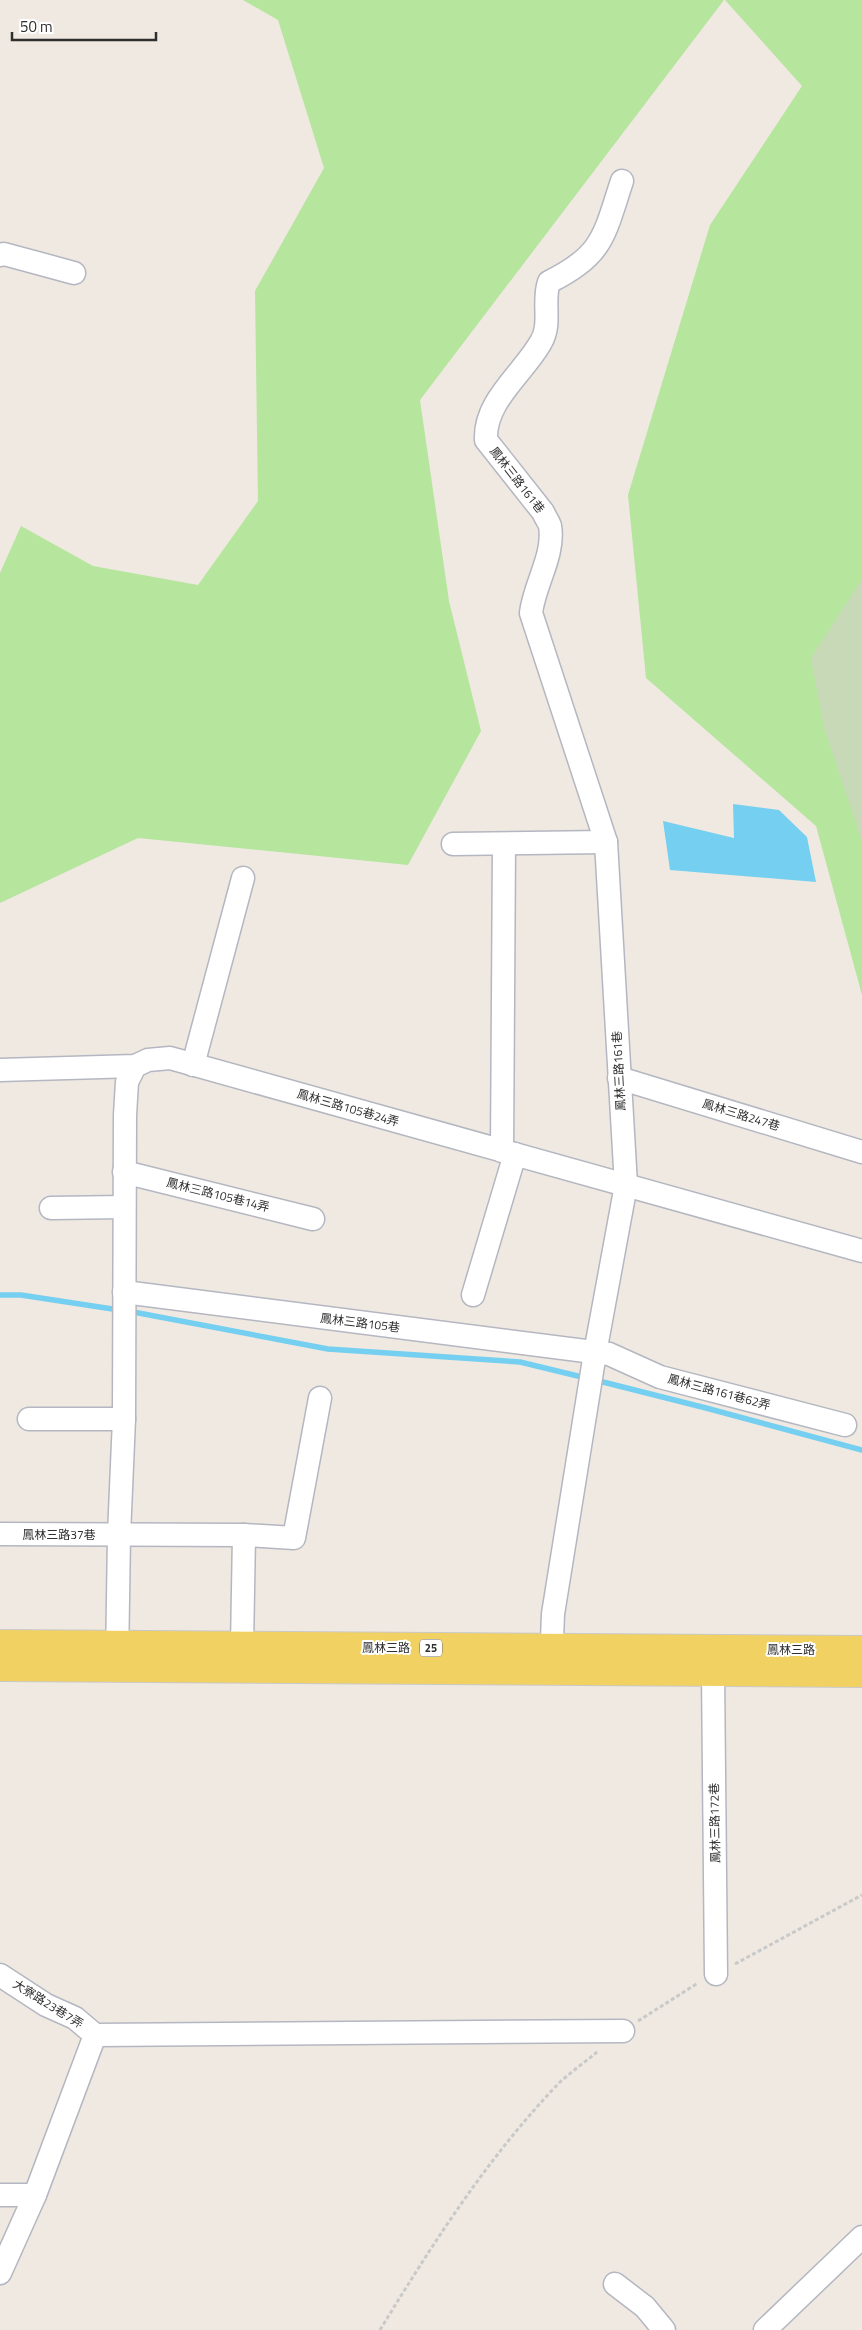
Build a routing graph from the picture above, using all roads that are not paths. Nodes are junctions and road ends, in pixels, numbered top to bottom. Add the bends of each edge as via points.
1 (622, 181) dead end
2 (0, 255) edge
3 (74, 273) dead end
4 (606, 842) junction
5 (453, 844) dead end
6 (504, 844) junction
7 (243, 878) dead end
8 (194, 1065) junction
9 (135, 1066) junction
10 (0, 1070) edge
11 (619, 1078) junction
12 (862, 1152) edge
13 (509, 1153) junction
14 (124, 1172) junction
15 (626, 1185) junction
16 (124, 1207) junction
17 (51, 1208) dead end
18 (313, 1219) dead end
19 (862, 1251) edge
20 (473, 1295) dead end
21 (124, 1304) junction
22 (594, 1357) junction
23 (320, 1398) dead end
24 (30, 1419) dead end
25 (124, 1419) junction
26 (845, 1425) dead end
27 (0, 1534) edge
28 (119, 1535) junction
29 (244, 1535) junction
30 (0, 1644) edge
31 (242, 1646) junction
32 (862, 1650) edge
33 (117, 1657) junction
34 (551, 1660) junction
35 (0, 1667) edge
36 (713, 1672) junction
37 (862, 1672) edge
38 (716, 1974) road end
39 (0, 1975) edge
40 (623, 2030) road end
41 (95, 2035) junction
42 (0, 2195) edge
43 (35, 2195) junction
44 (862, 2237) edge
45 (0, 2273) edge
46 (615, 2284) dead end
47 (664, 2330) edge
48 (765, 2330) edge

1 - 4 street, 鳳林三路161巷 via 603,239 569,272 549,282 545,293 546,328 542,341 518,372 486,426 486,440 490,447 550,525 549,547 533,596 531,613
2 - 3 street
4 - 6 street
4 - 11 street, 鳳林三路161巷
5 - 6 street
6 - 13 street
7 - 8 street
8 - 9 street, 鳳林三路105巷24弄 via 170,1058 148,1060
8 - 13 street, 鳳林三路105巷24弄
9 - 10 street, 鳳林三路105巷24弄
9 - 14 street via 127,1082
11 - 12 street, 鳳林三路247巷
11 - 15 street, 鳳林三路161巷
13 - 15 street
13 - 20 street
14 - 16 street
14 - 18 street, 鳳林三路105巷14弄
15 - 19 street
15 - 22 street, 鳳林三路161巷
16 - 17 street
16 - 21 street
21 - 22 street, 鳳林三路105巷
21 - 25 street
22 - 26 street, 鳳林三路161巷62弄 via 609,1354 660,1377
22 - 34 street, 鳳林三路161巷 via 553,1614
23 - 29 street via 294,1538
24 - 25 street
25 - 28 street
27 - 28 street, 鳳林三路37巷
28 - 29 street
28 - 33 street
29 - 31 street
30 - 33 main road, 鳳林三路 / 25
31 - 33 main road, 鳳林三路 / 25
31 - 34 main road, 鳳林三路 / 25
32 - 34 main road, 鳳林三路 / 25
33 - 34 main road, 鳳林三路 / 25
33 - 35 main road, 鳳林三路 / 25
34 - 36 main road, 鳳林三路 / 25
36 - 37 main road, 鳳林三路 / 25
36 - 38 street, 鳳林三路172巷
39 - 41 street, 大寮路23巷7弄 via 46,2005 75,2018
40 - 41 street
41 - 43 street
42 - 43 street
43 - 45 street
44 - 48 street
46 - 47 street via 645,2307

